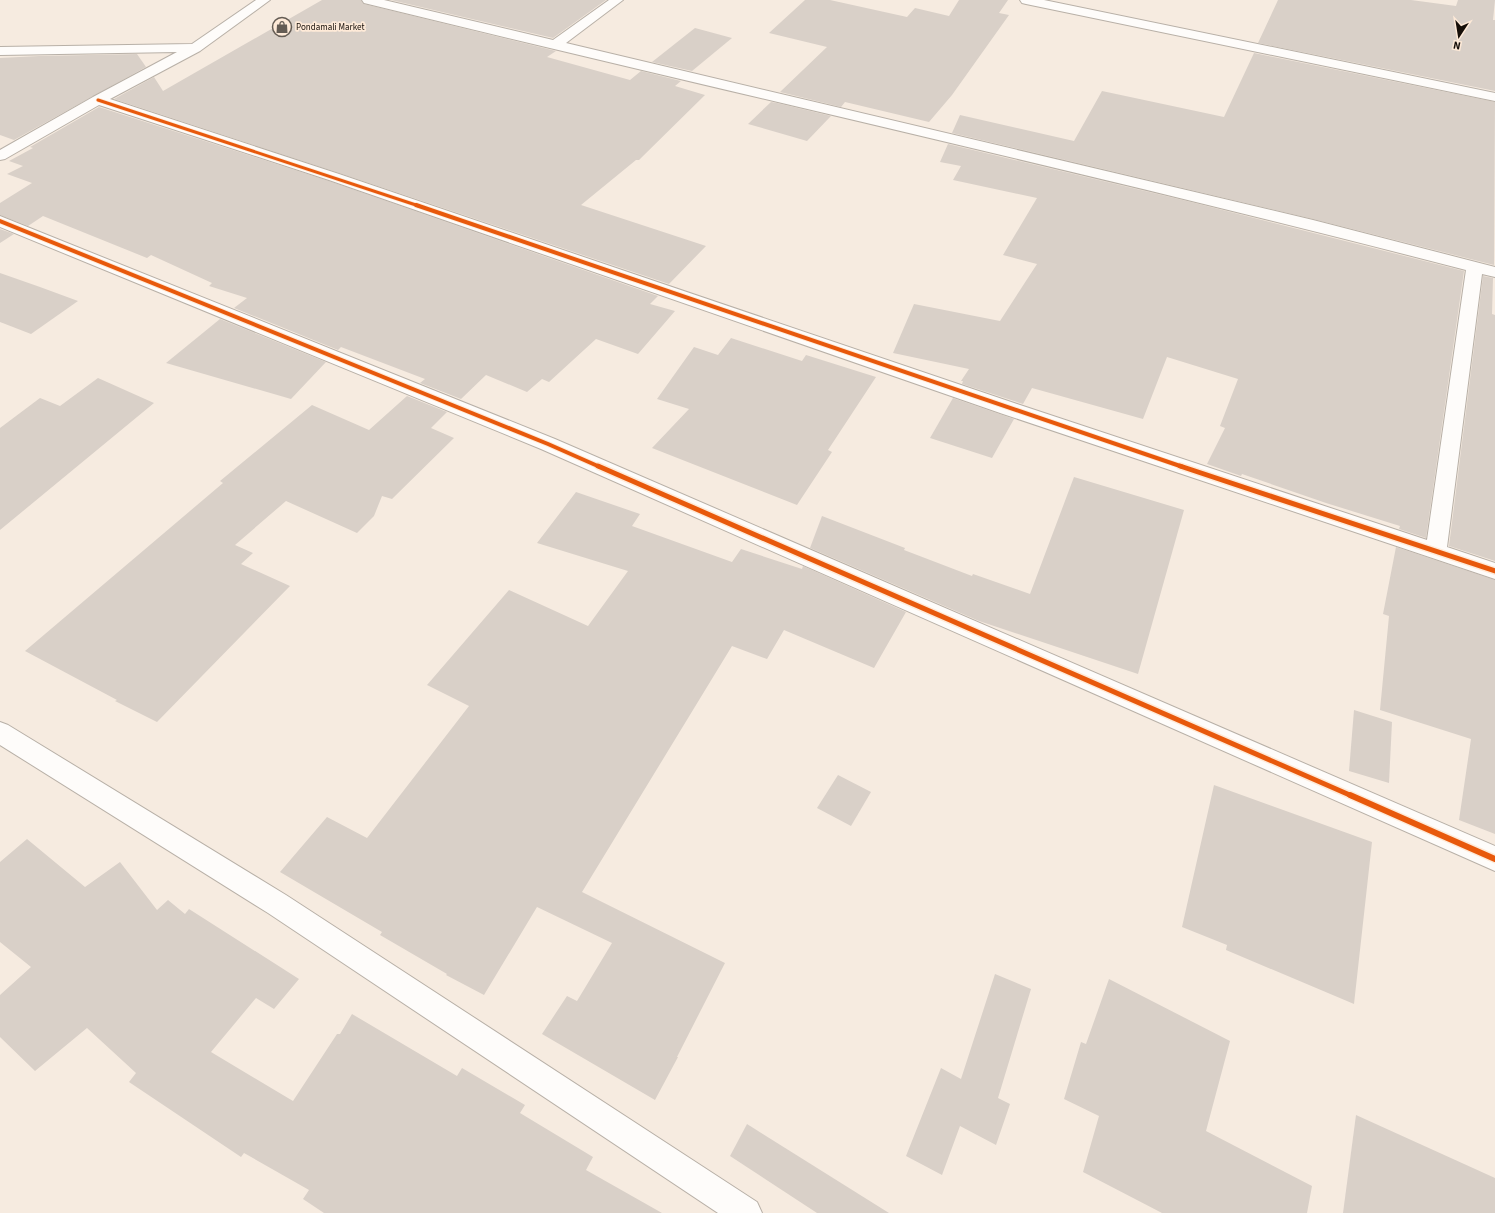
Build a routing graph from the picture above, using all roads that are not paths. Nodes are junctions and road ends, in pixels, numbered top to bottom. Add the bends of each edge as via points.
1 (264, 0) edge
2 (368, 0) edge
3 (617, 0) edge
4 (1026, 0) edge
5 (555, 45) junction
6 (195, 48) junction
7 (0, 51) edge
8 (1495, 97) edge
9 (98, 100) junction
10 (0, 156) edge
11 (0, 221) edge
12 (1475, 267) junction
13 (1495, 272) edge
14 (1436, 550) junction
15 (1495, 571) edge
16 (0, 732) edge
17 (1495, 859) edge
18 (746, 1213) edge

1 - 6 street
2 - 5 street
3 - 5 street
4 - 8 street
5 - 12 street via 1313,225
6 - 7 street
6 - 9 street
9 - 10 street
9 - 14 street via 334,177 1010,409
11 - 17 street via 555,447
12 - 13 street
12 - 14 street
14 - 15 street
16 - 18 street via 277,904

